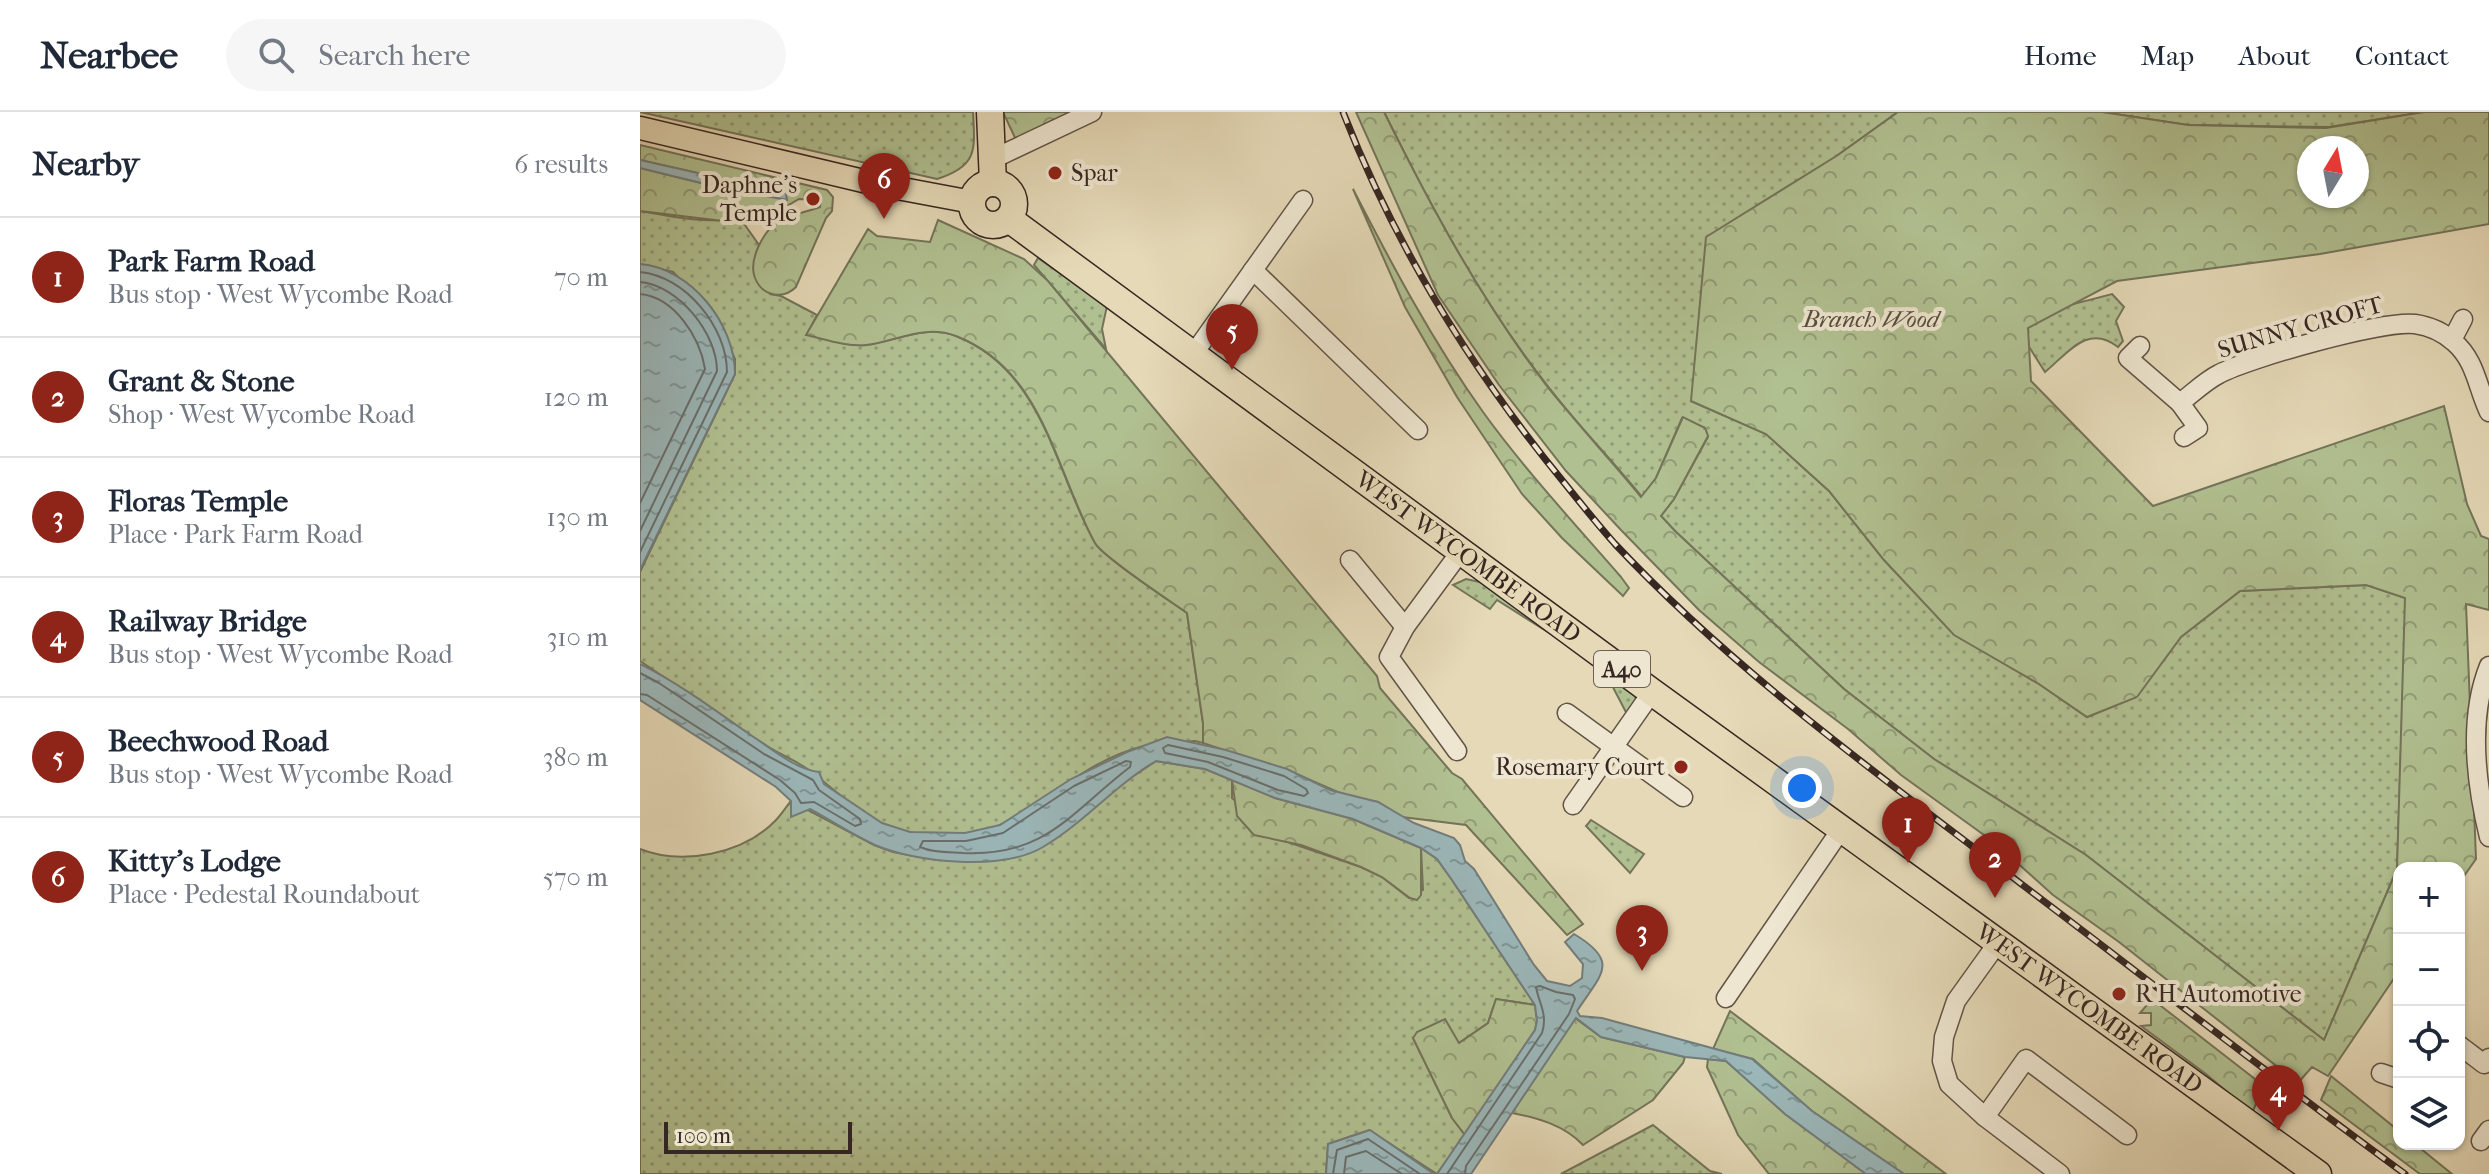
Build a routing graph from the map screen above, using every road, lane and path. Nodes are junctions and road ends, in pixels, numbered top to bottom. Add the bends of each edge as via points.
1 (990, 112) edge
2 (1092, 112) edge
3 (640, 128) edge
4 (993, 171) junction
5 (1303, 200) dead end
6 (972, 202) junction
7 (1009, 219) junction
8 (1253, 270) junction
9 (2463, 319) dead end
10 (2452, 340) junction
11 (2140, 346) dead end
12 (1192, 356) junction
13 (2180, 403) junction
14 (2489, 412) edge
15 (1418, 430) dead end
16 (2184, 437) dead end
17 (1461, 551) junction
18 (1350, 560) dead end
19 (1405, 627) junction
20 (2489, 666) edge
21 (1652, 692) junction
22 (1567, 713) dead end
23 (1614, 747) junction
24 (1457, 751) dead end
25 (2484, 752) edge
26 (1683, 797) dead end
27 (1573, 805) dead end
28 (1842, 828) junction
29 (2489, 837) edge
30 (1999, 941) junction
31 (1726, 998) dead end
32 (2465, 1049) edge
33 (2487, 1064) edge
34 (1985, 1117) junction
35 (2127, 1135) dead end
36 (2060, 1174) edge
37 (2318, 1174) edge

1 - 4 highway
2 - 4 street
3 - 6 main road
4 - 6 highway
4 - 7 highway via 1014,200
5 - 8 street
6 - 7 highway, A40 via 974,214 987,225
7 - 12 highway, WEST WYCOMBE ROAD / A40
8 - 12 street
8 - 15 street
9 - 10 street
10 - 13 street, SUNNY CROFT via 2414,324 2371,328 2231,368
10 - 14 street via 2469,360
11 - 13 street via 2128,358
12 - 17 highway, WEST WYCOMBE ROAD / A40
13 - 16 street via 2198,428
17 - 19 street
17 - 21 highway, WEST WYCOMBE ROAD / A40
18 - 19 street
19 - 24 street via 1389,657
20 - 25 street via 2478,710
21 - 23 street
21 - 28 highway, WEST WYCOMBE ROAD / A40
22 - 23 street
23 - 26 street
23 - 27 street
25 - 29 street via 2481,794
28 - 30 highway, WEST WYCOMBE ROAD / A40
28 - 31 street
30 - 34 street via 1956,1001 1942,1061 1949,1084
30 - 37 highway, WEST WYCOMBE ROAD / A40
32 - 33 street
34 - 35 street via 2026,1059
34 - 36 street

